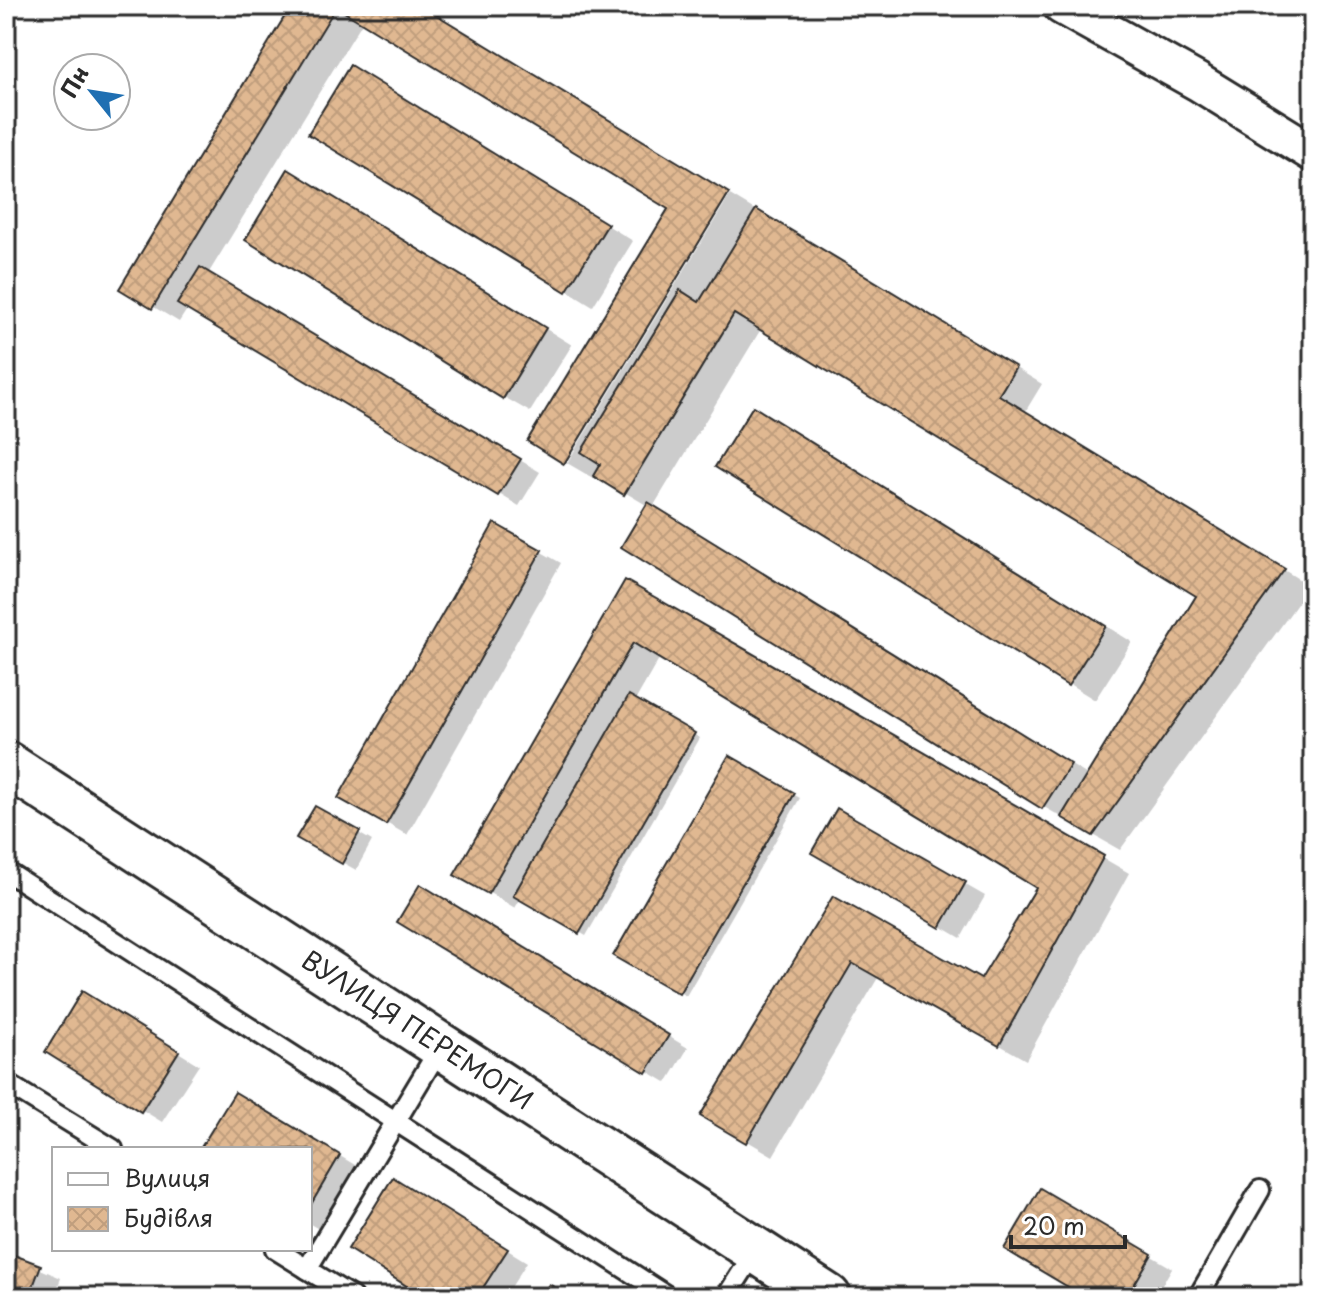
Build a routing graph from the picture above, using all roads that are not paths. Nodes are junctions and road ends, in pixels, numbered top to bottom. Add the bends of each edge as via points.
1 (1062, 6) edge
2 (1313, 153) edge
3 (6, 764) edge
4 (6, 871) edge
5 (441, 1046) junction
6 (6, 1083) edge
7 (395, 1121) junction
8 (110, 1147) edge
9 (1260, 1190) dead end
10 (756, 1250) junction
11 (278, 1251) edge
12 (307, 1269) junction
13 (352, 1297) edge
14 (669, 1297) edge
15 (726, 1297) edge
16 (828, 1297) edge
17 (1198, 1297) edge

1 - 2 street
3 - 5 main road, ВУЛИЦЯ ПЕРЕМОГИ
4 - 7 lane
5 - 7 lane
5 - 10 main road, ВУЛИЦЯ ПЕРЕМОГИ
6 - 8 lane
7 - 12 lane
7 - 14 lane
9 - 17 lane
10 - 15 lane
10 - 16 main road, ВУЛИЦЯ ПЕРЕМОГИ
11 - 12 lane
12 - 13 lane

